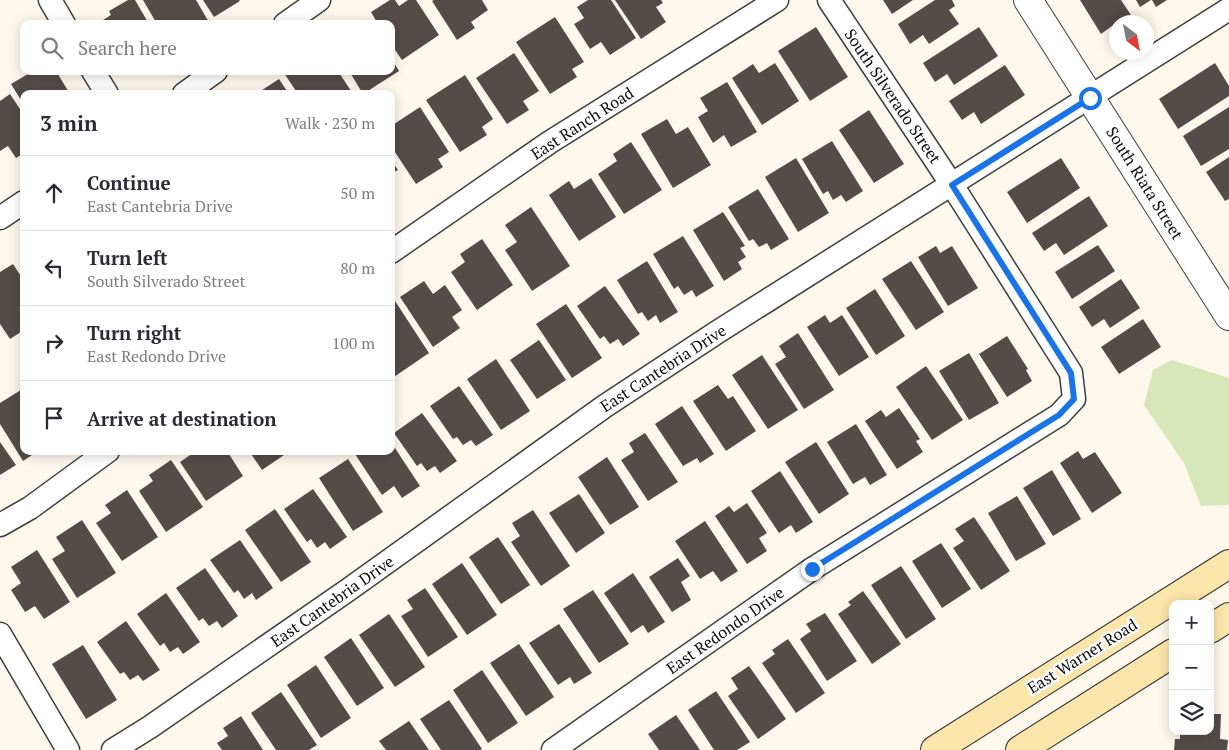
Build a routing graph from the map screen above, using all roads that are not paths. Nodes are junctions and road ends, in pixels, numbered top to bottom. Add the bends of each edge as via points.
1 (50, 0) edge
2 (319, 0) edge
3 (777, 0) edge
4 (829, 0) edge
5 (1028, 0) edge
6 (1229, 9) edge
7 (62, 20) edge
8 (291, 20) edge
9 (96, 75) edge
10 (210, 75) edge
11 (105, 90) edge
12 (190, 90) edge
13 (1090, 98) junction
14 (952, 185) junction
15 (20, 205) edge
16 (0, 218) edge
17 (395, 249) edge
18 (1229, 316) edge
19 (1074, 399) joint
20 (103, 455) edge
21 (0, 525) edge
22 (1229, 564) edge
23 (1229, 617) edge
24 (1214, 626) edge
25 (0, 634) edge
26 (1169, 656) edge
27 (68, 750) edge
28 (113, 750) edge
29 (553, 750) edge
30 (935, 750) edge
31 (1020, 750) edge

1 - 7 street
2 - 8 street
3 - 17 street, East Ranch Road via 550,142
4 - 14 street, South Silverado Street
5 - 13 street, South Riata Street
6 - 13 street, East Cantebria Drive
9 - 11 street
10 - 12 street
13 - 14 street, East Cantebria Drive
13 - 18 street, South Riata Street
14 - 19 street, South Silverado Street via 1071,373
14 - 28 street, East Cantebria Drive via 605,406 348,590
15 - 16 street
19 - 29 street, East Redondo Drive via 1059,415 812,569
20 - 21 street via 30,508
22 - 30 main road, East Warner Road
23 - 24 main road
25 - 27 street
26 - 31 main road

